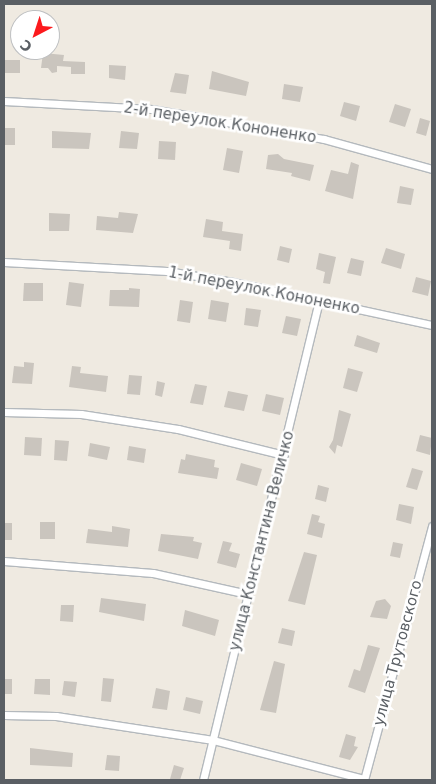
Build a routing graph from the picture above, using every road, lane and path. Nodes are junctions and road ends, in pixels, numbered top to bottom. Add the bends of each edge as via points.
1 (4, 101) edge
2 (432, 169) edge
3 (4, 262) edge
4 (318, 300) junction
5 (432, 325) edge
6 (4, 412) edge
7 (284, 455) junction
8 (432, 526) edge
9 (4, 561) edge
10 (248, 594) junction
11 (4, 715) edge
12 (213, 740) junction
13 (203, 780) edge
14 (364, 780) edge

1 - 2 street, 2-й переулок Кононенко via 152,109 324,139
3 - 4 street, 1-й переулок Кононенко via 167,271
4 - 5 street, 1-й переулок Кононенко
4 - 7 street, улица Константина Величко
6 - 7 street via 81,414 178,429
7 - 10 street, улица Константина Величко
8 - 14 street, улица Трутовского
9 - 10 street via 153,573
10 - 12 street, улица Константина Величко
11 - 12 street via 56,716
12 - 13 street, улица Константина Величко
12 - 14 street

